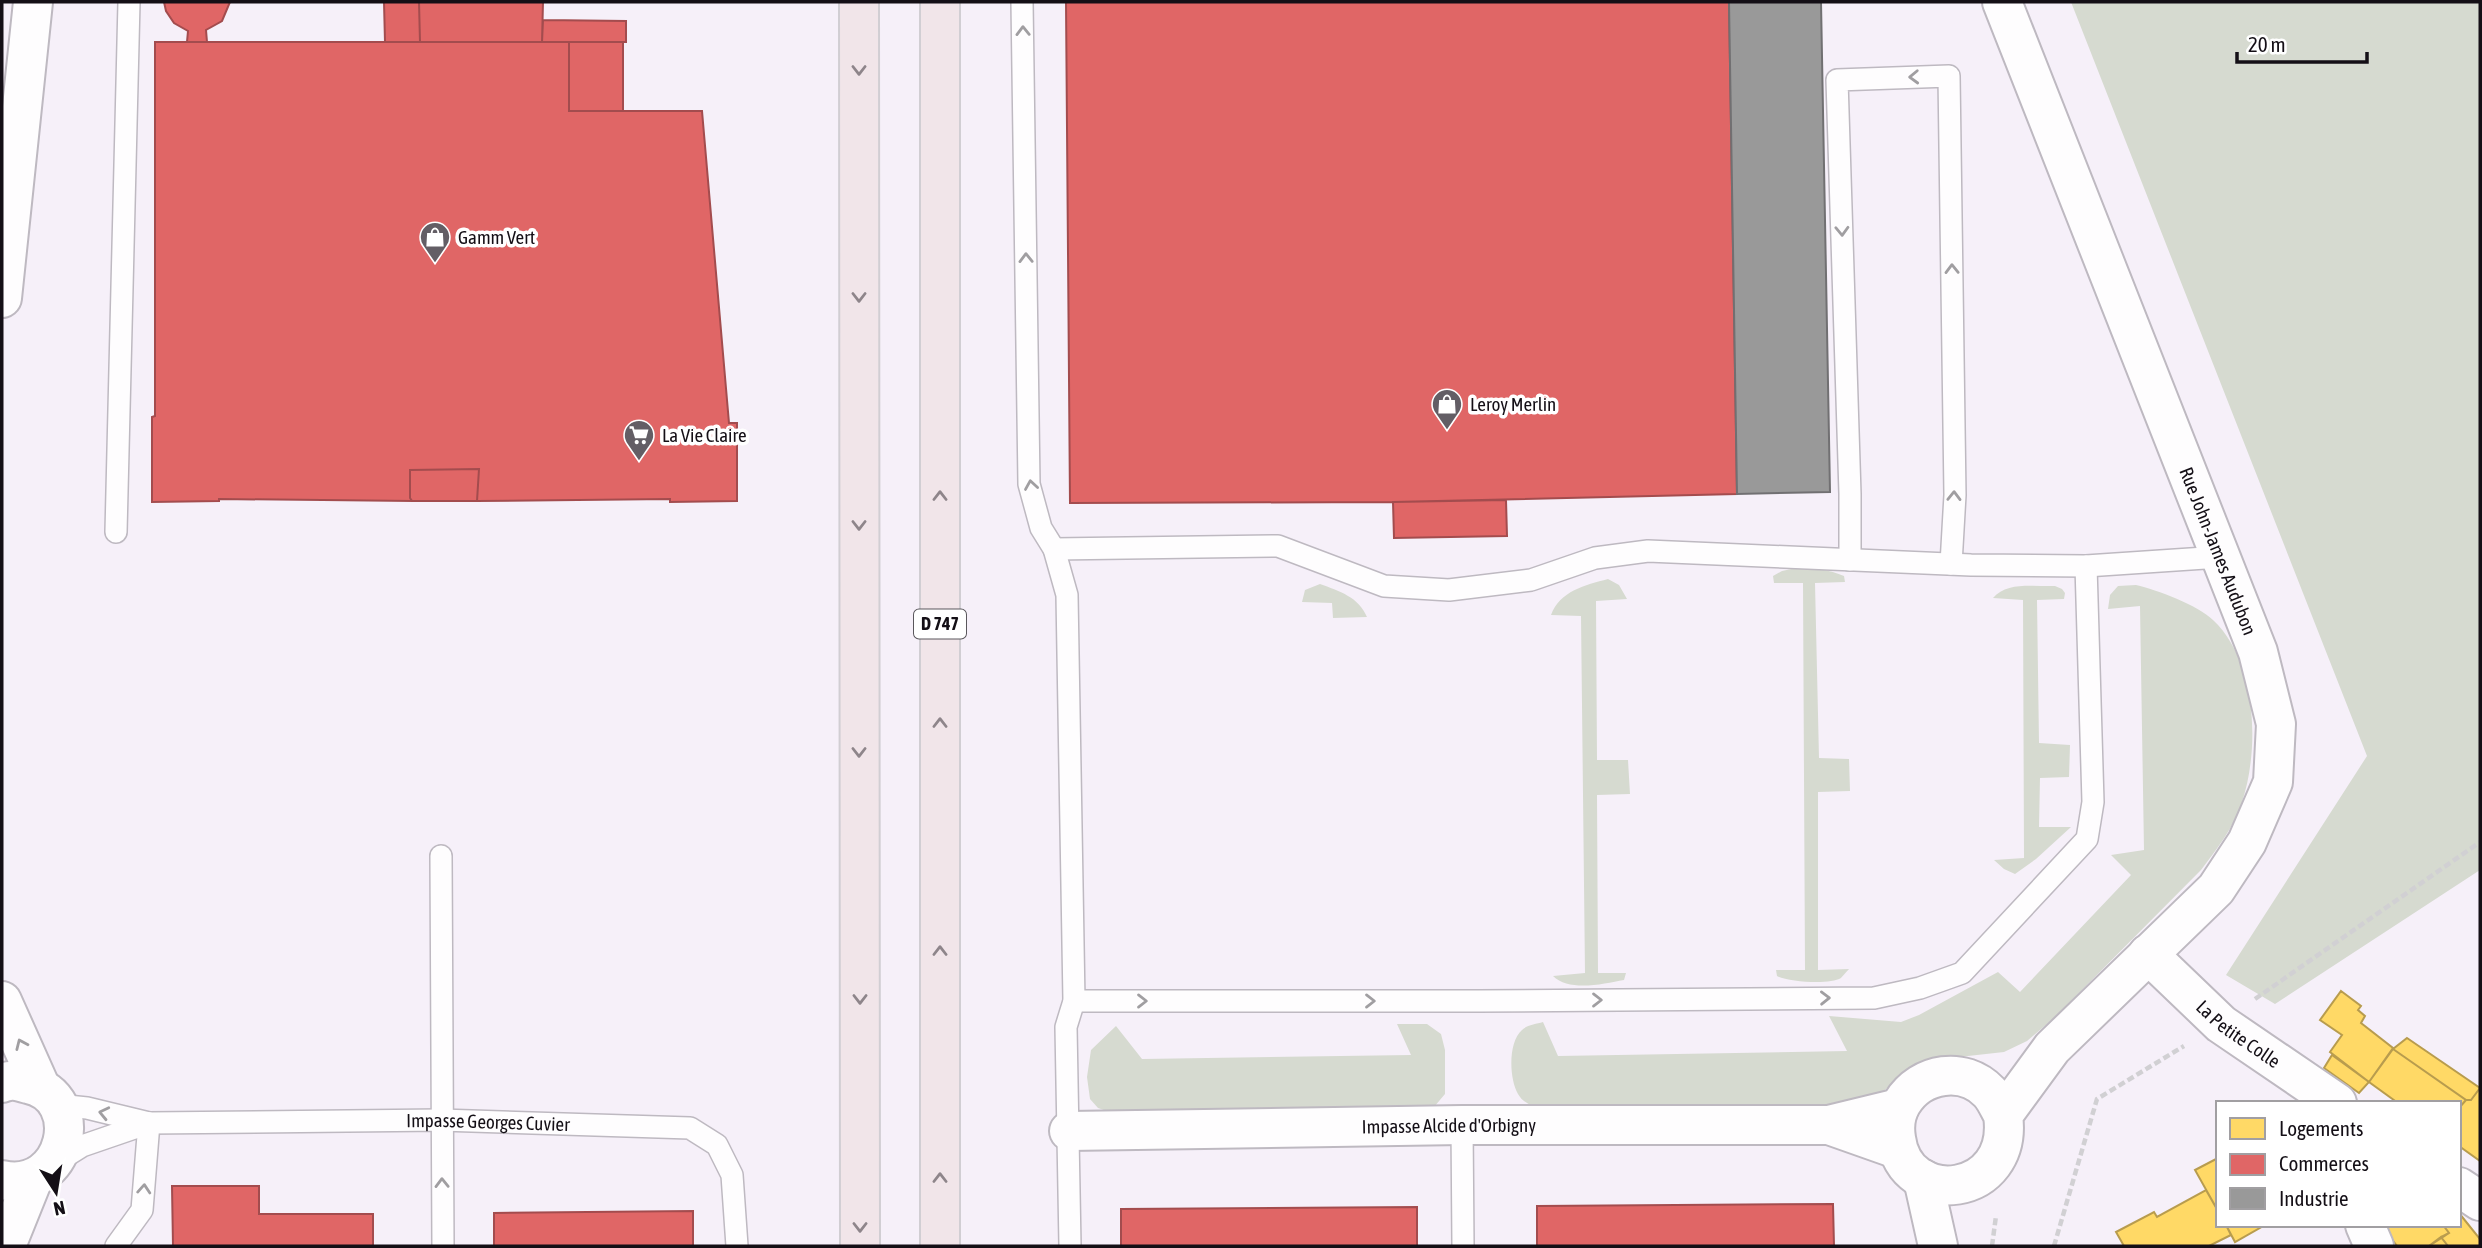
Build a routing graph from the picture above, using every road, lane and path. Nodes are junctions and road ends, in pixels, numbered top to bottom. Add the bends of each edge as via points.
1 (33, 2) edge
2 (129, 2) edge
3 (859, 2) edge
4 (940, 2) edge
5 (1023, 2) edge
6 (2002, 2) edge
7 (2, 298) edge
8 (116, 532) dead end
9 (1054, 549) junction
10 (2220, 556) junction
11 (1850, 560) junction
12 (1951, 564) junction
13 (2086, 566) junction
14 (2480, 842) edge
15 (441, 856) dead end
16 (2148, 954) junction
17 (1074, 1000) junction
18 (2, 1001) edge
19 (2221, 1024) junction
20 (2052, 1048) junction
21 (1971, 1080) junction
22 (2, 1083) edge
23 (49, 1096) junction
24 (2331, 1101) edge
25 (1899, 1108) junction
26 (2003, 1115) junction
27 (441, 1120) junction
28 (149, 1123) junction
29 (1462, 1125) junction
30 (1829, 1125) junction
31 (1069, 1131) junction
32 (1897, 1149) junction
33 (29, 1175) edge
34 (1923, 1180) junction
35 (1969, 1183) junction
36 (2461, 1188) edge
37 (2480, 1201) edge
38 (2000, 1208) dead end
39 (2366, 1227) edge
40 (6, 1246) edge
41 (116, 1246) edge
42 (443, 1246) edge
43 (737, 1246) edge
44 (860, 1246) edge
45 (940, 1246) edge
46 (1070, 1246) edge
47 (1463, 1246) edge
48 (1938, 1246) edge
49 (1946, 1246) edge
50 (1992, 1246) edge
51 (2054, 1246) edge
52 (2374, 1246) edge

1 - 7 street
2 - 8 lane
3 -> 44 highway
45 -> 4 highway, D 747
9 -> 5 lane via 1041,528 1029,484
6 - 10 street, Rue John-James Audubon
9 - 11 lane via 1278,546 1384,586 1449,590 1531,580 1595,558 1648,551
9 - 17 lane via 1067,595
10 - 13 lane
10 - 16 street, Rue John-James Audubon via 2258,652 2276,724 2273,782 2247,842 2216,889
11 - 12 lane
12 -> 11 lane via 1955,495 1949,76 1837,80
12 - 13 lane
17 -> 13 lane via 1874,998 1962,973 2087,839 2093,802
14 - 19 path
15 - 27 lane
16 - 19 street, La Petite Colle
16 - 20 street, Rue John-James Audubon
17 - 31 lane via 1066,1027
23 -> 18 street
19 - 24 street, La Petite Colle
19 - 51 path via 2097,1099
20 - 21 street, Rue John-James Audubon
20 - 26 street, Rue John-James Audubon
21 - 25 street, Rue John-James Audubon via 1957,1075 1923,1082
21 - 26 street via 1990,1093
22 - 23 street via 10,1080
28 -> 23 lane, Impasse Georges Cuvier
23 - 33 street via 66,1131
25 - 30 street, Impasse Alcide d'Orbigny
25 - 32 street via 1894,1129
26 - 35 street via 2005,1132 1999,1157
27 - 28 lane, Impasse Georges Cuvier
42 -> 27 lane
27 - 43 lane, Impasse Georges Cuvier via 690,1128 717,1145 732,1175
28 - 33 lane, Impasse Georges Cuvier via 82,1146
41 -> 28 lane via 142,1210
29 - 30 street, Impasse Alcide d'Orbigny
29 - 31 street, Impasse Alcide d'Orbigny
29 - 47 lane
30 - 32 street, Impasse Alcide d'Orbigny
31 - 46 lane
32 - 34 street
33 - 40 street
34 - 35 street via 1946,1186
34 - 48 street
35 - 49 street
36 - 37 street
38 - 50 path
39 - 52 street

